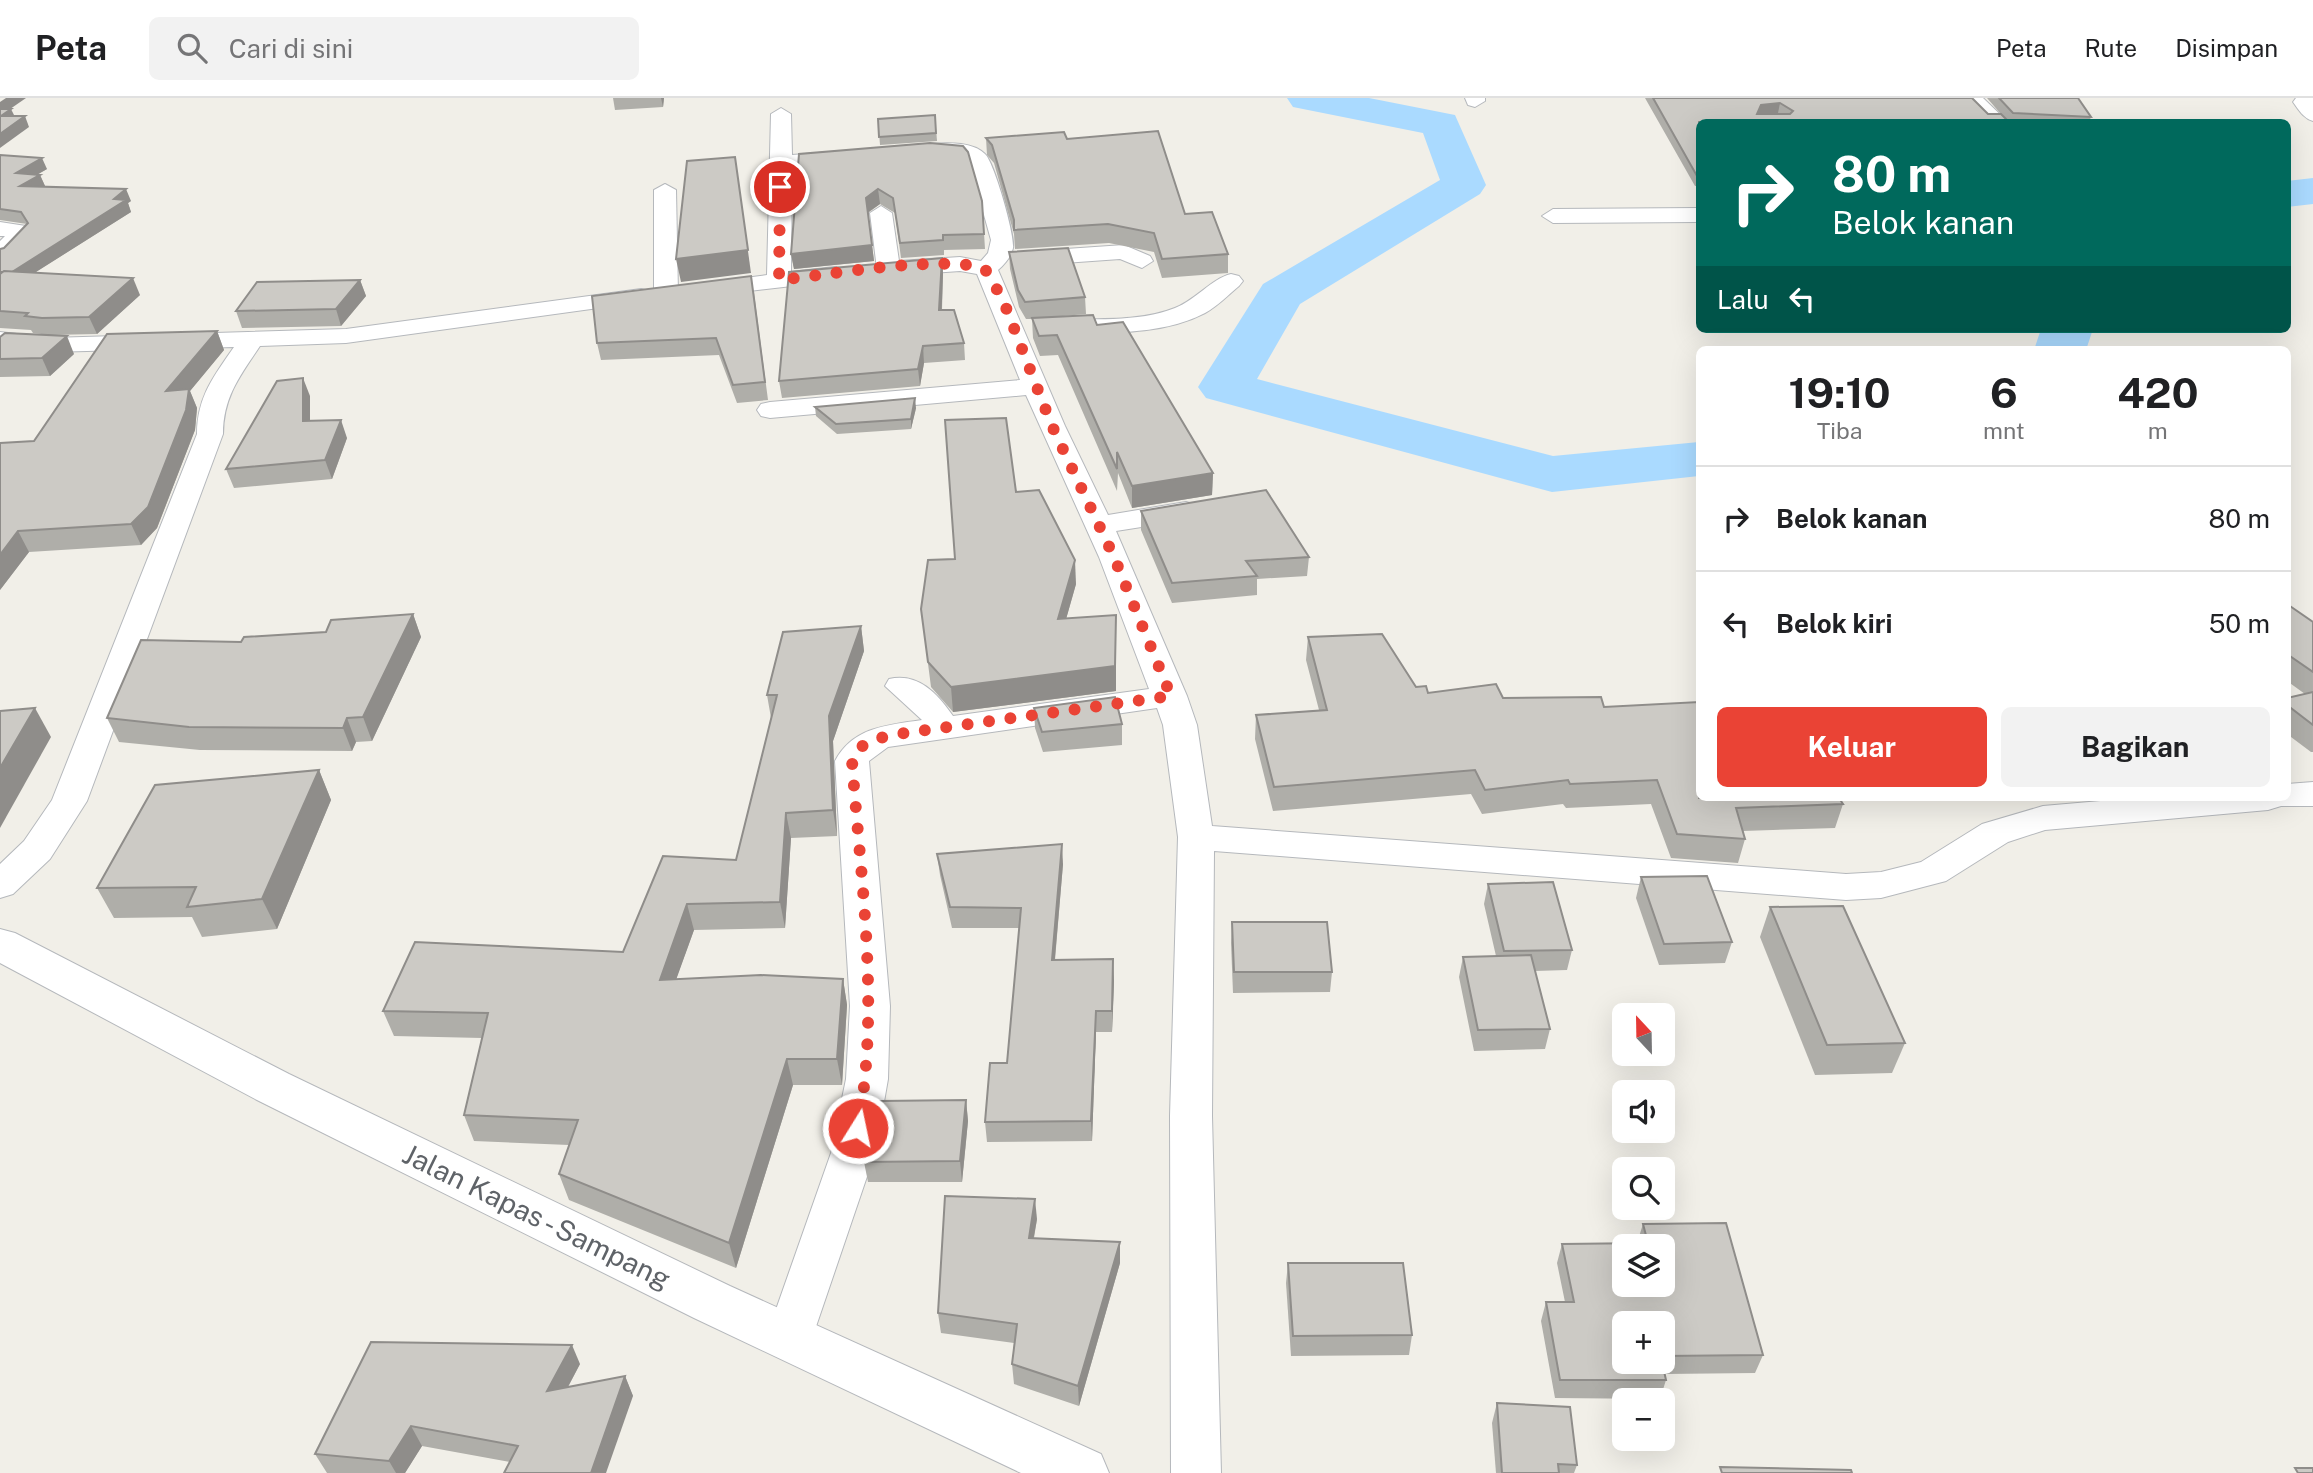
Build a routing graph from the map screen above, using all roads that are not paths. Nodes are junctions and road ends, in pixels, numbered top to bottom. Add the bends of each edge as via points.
1 (1972, 98) edge
2 (2313, 98) edge
3 (781, 114) dead end
4 (2313, 115) edge
5 (1995, 119) edge
6 (904, 152) edge
7 (863, 155) edge
8 (782, 162) junction
9 (665, 190) dead end
10 (881, 213) dead end
11 (1696, 215) edge
12 (1553, 216) dead end
13 (0, 229) edge
14 (0, 253) edge
15 (1142, 261) dead end
16 (991, 265) junction
17 (889, 269) junction
18 (779, 280) junction
19 (1231, 281) dead end
20 (666, 294) junction
21 (245, 325) junction
22 (1014, 330) junction
23 (0, 339) edge
24 (1037, 386) junction
25 (770, 410) dead end
26 (1219, 505) edge
27 (1100, 525) junction
28 (901, 686) dead end
29 (1171, 696) junction
30 (944, 728) junction
31 (2313, 794) edge
32 (2291, 796) edge
33 (2234, 801) edge
34 (1195, 837) junction
35 (0, 886) edge
36 (0, 944) edge
37 (790, 1338) junction
38 (1082, 1473) edge
39 (1196, 1473) edge

1 - 5 street
2 - 4 street via 2303,102
3 - 8 street
6 - 16 street via 947,149 977,157 1002,240 1002,251
7 - 8 street
8 - 18 street via 777,210
9 - 20 street
10 - 17 street
11 - 12 street
13 - 14 street via 20,234
15 - 16 street via 1124,252
16 - 17 street
16 - 22 street
17 - 18 street
18 - 20 street
19 - 22 street via 1197,307 1169,317
20 - 21 street via 530,309 374,334
21 - 23 street via 218,340 50,345
21 - 35 street via 213,400 210,434 69,801 37,850
22 - 24 street
24 - 25 street
24 - 27 street
26 - 27 street
27 - 29 street
28 - 30 street via 930,707
29 - 30 street
29 - 34 street via 1180,725
30 - 37 street via 870,741 857,748 852,761 870,1006 867,1079 853,1153
31 - 32 street
33 - 34 street via 2043,818 1995,833 1933,872 1846,887
34 - 39 street via 1191,1116
36 - 37 street, Jalan Kapas - Sampang via 273,1087
37 - 38 street, Jalan Kapas - Sampang

